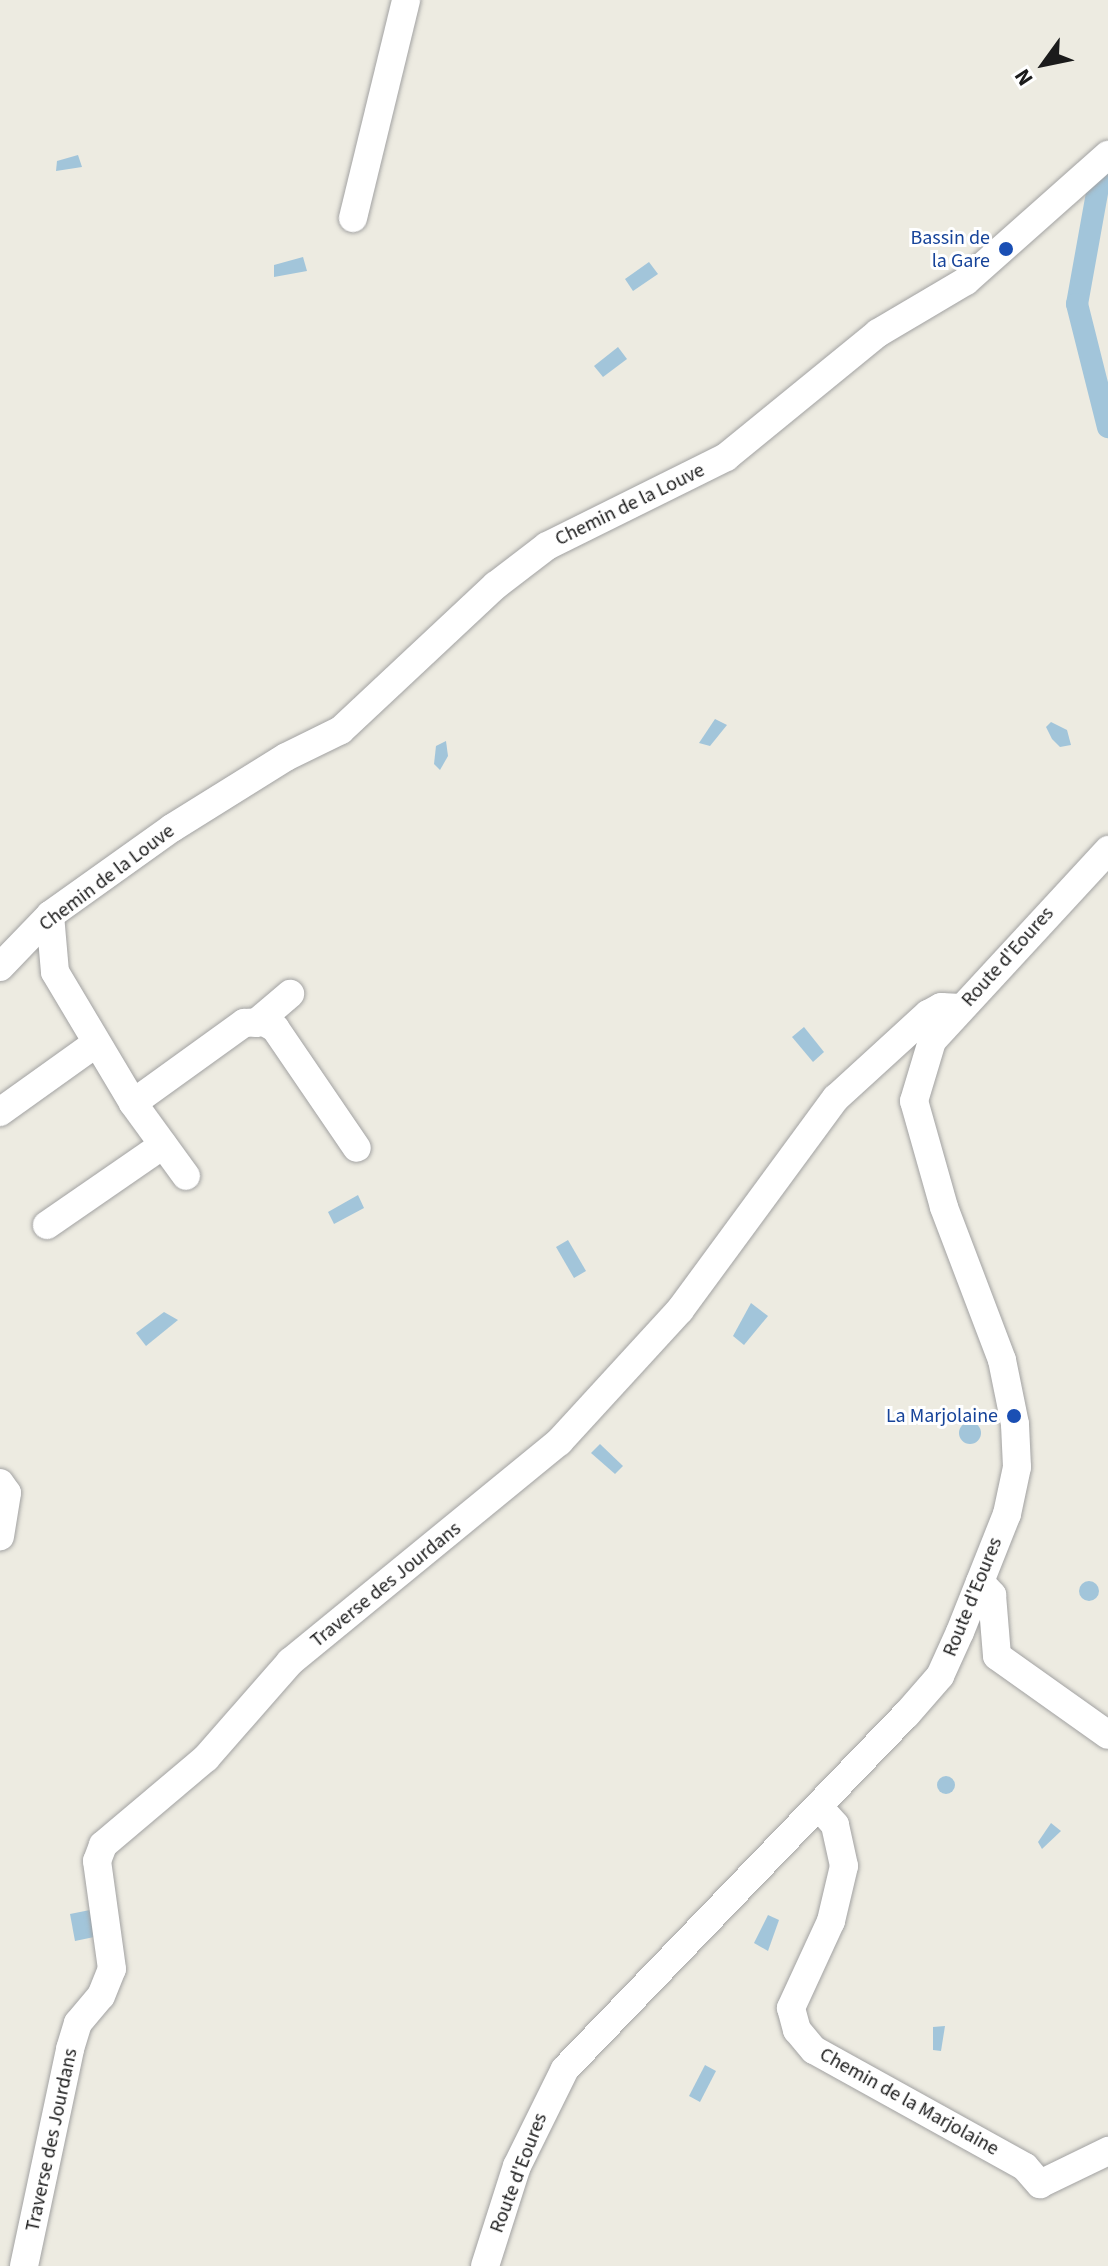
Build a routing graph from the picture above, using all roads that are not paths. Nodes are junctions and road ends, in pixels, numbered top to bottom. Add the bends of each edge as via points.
1 (406, 0) edge
2 (1108, 155) edge
3 (353, 218) dead end
4 (1108, 850) edge
5 (50, 915) junction
6 (0, 967) edge
7 (290, 994) dead end
8 (961, 1008) junction
9 (256, 1023) junction
10 (95, 1044) junction
11 (133, 1103) junction
12 (0, 1112) edge
13 (163, 1145) junction
14 (357, 1148) dead end
15 (186, 1176) dead end
16 (47, 1225) dead end
17 (0, 1483) edge
18 (0, 1536) edge
19 (980, 1582) junction
20 (1108, 1735) edge
21 (819, 1807) junction
22 (1108, 2151) edge
23 (24, 2266) edge
24 (485, 2266) edge

1 - 3 street
2 - 5 street, Chemin de la Louve via 966,281 878,333 726,457 547,546 496,585 341,730 286,757 172,828
4 - 8 street, Route d'Eoures
5 - 6 street, Chemin de la Louve
5 - 10 street via 55,972
7 - 9 street
8 - 19 street, Route d'Eoures via 932,1041 914,1101 944,1207 1002,1360 1015,1424 1017,1467 1007,1514
8 - 23 street, Traverse des Jourdans via 941,1007 928,1014 836,1098 680,1310 559,1442 290,1662 206,1758 103,1845 97,1861 112,1969 101,1996 78,2023 70,2049
9 - 11 street via 244,1023
9 - 14 street via 275,1028
10 - 11 street
10 - 12 street
11 - 13 street
13 - 15 street
13 - 16 street
17 - 18 street via 7,1493
19 - 20 street via 992,1595 997,1656
19 - 21 street, Route d'Eoures via 940,1676
21 - 22 street, Chemin de la Marjolaine via 835,1825 844,1866 831,1921 791,2008 797,2030 814,2050 1025,2167 1040,2184
21 - 24 street, Route d'Eoures via 565,2069 517,2166

